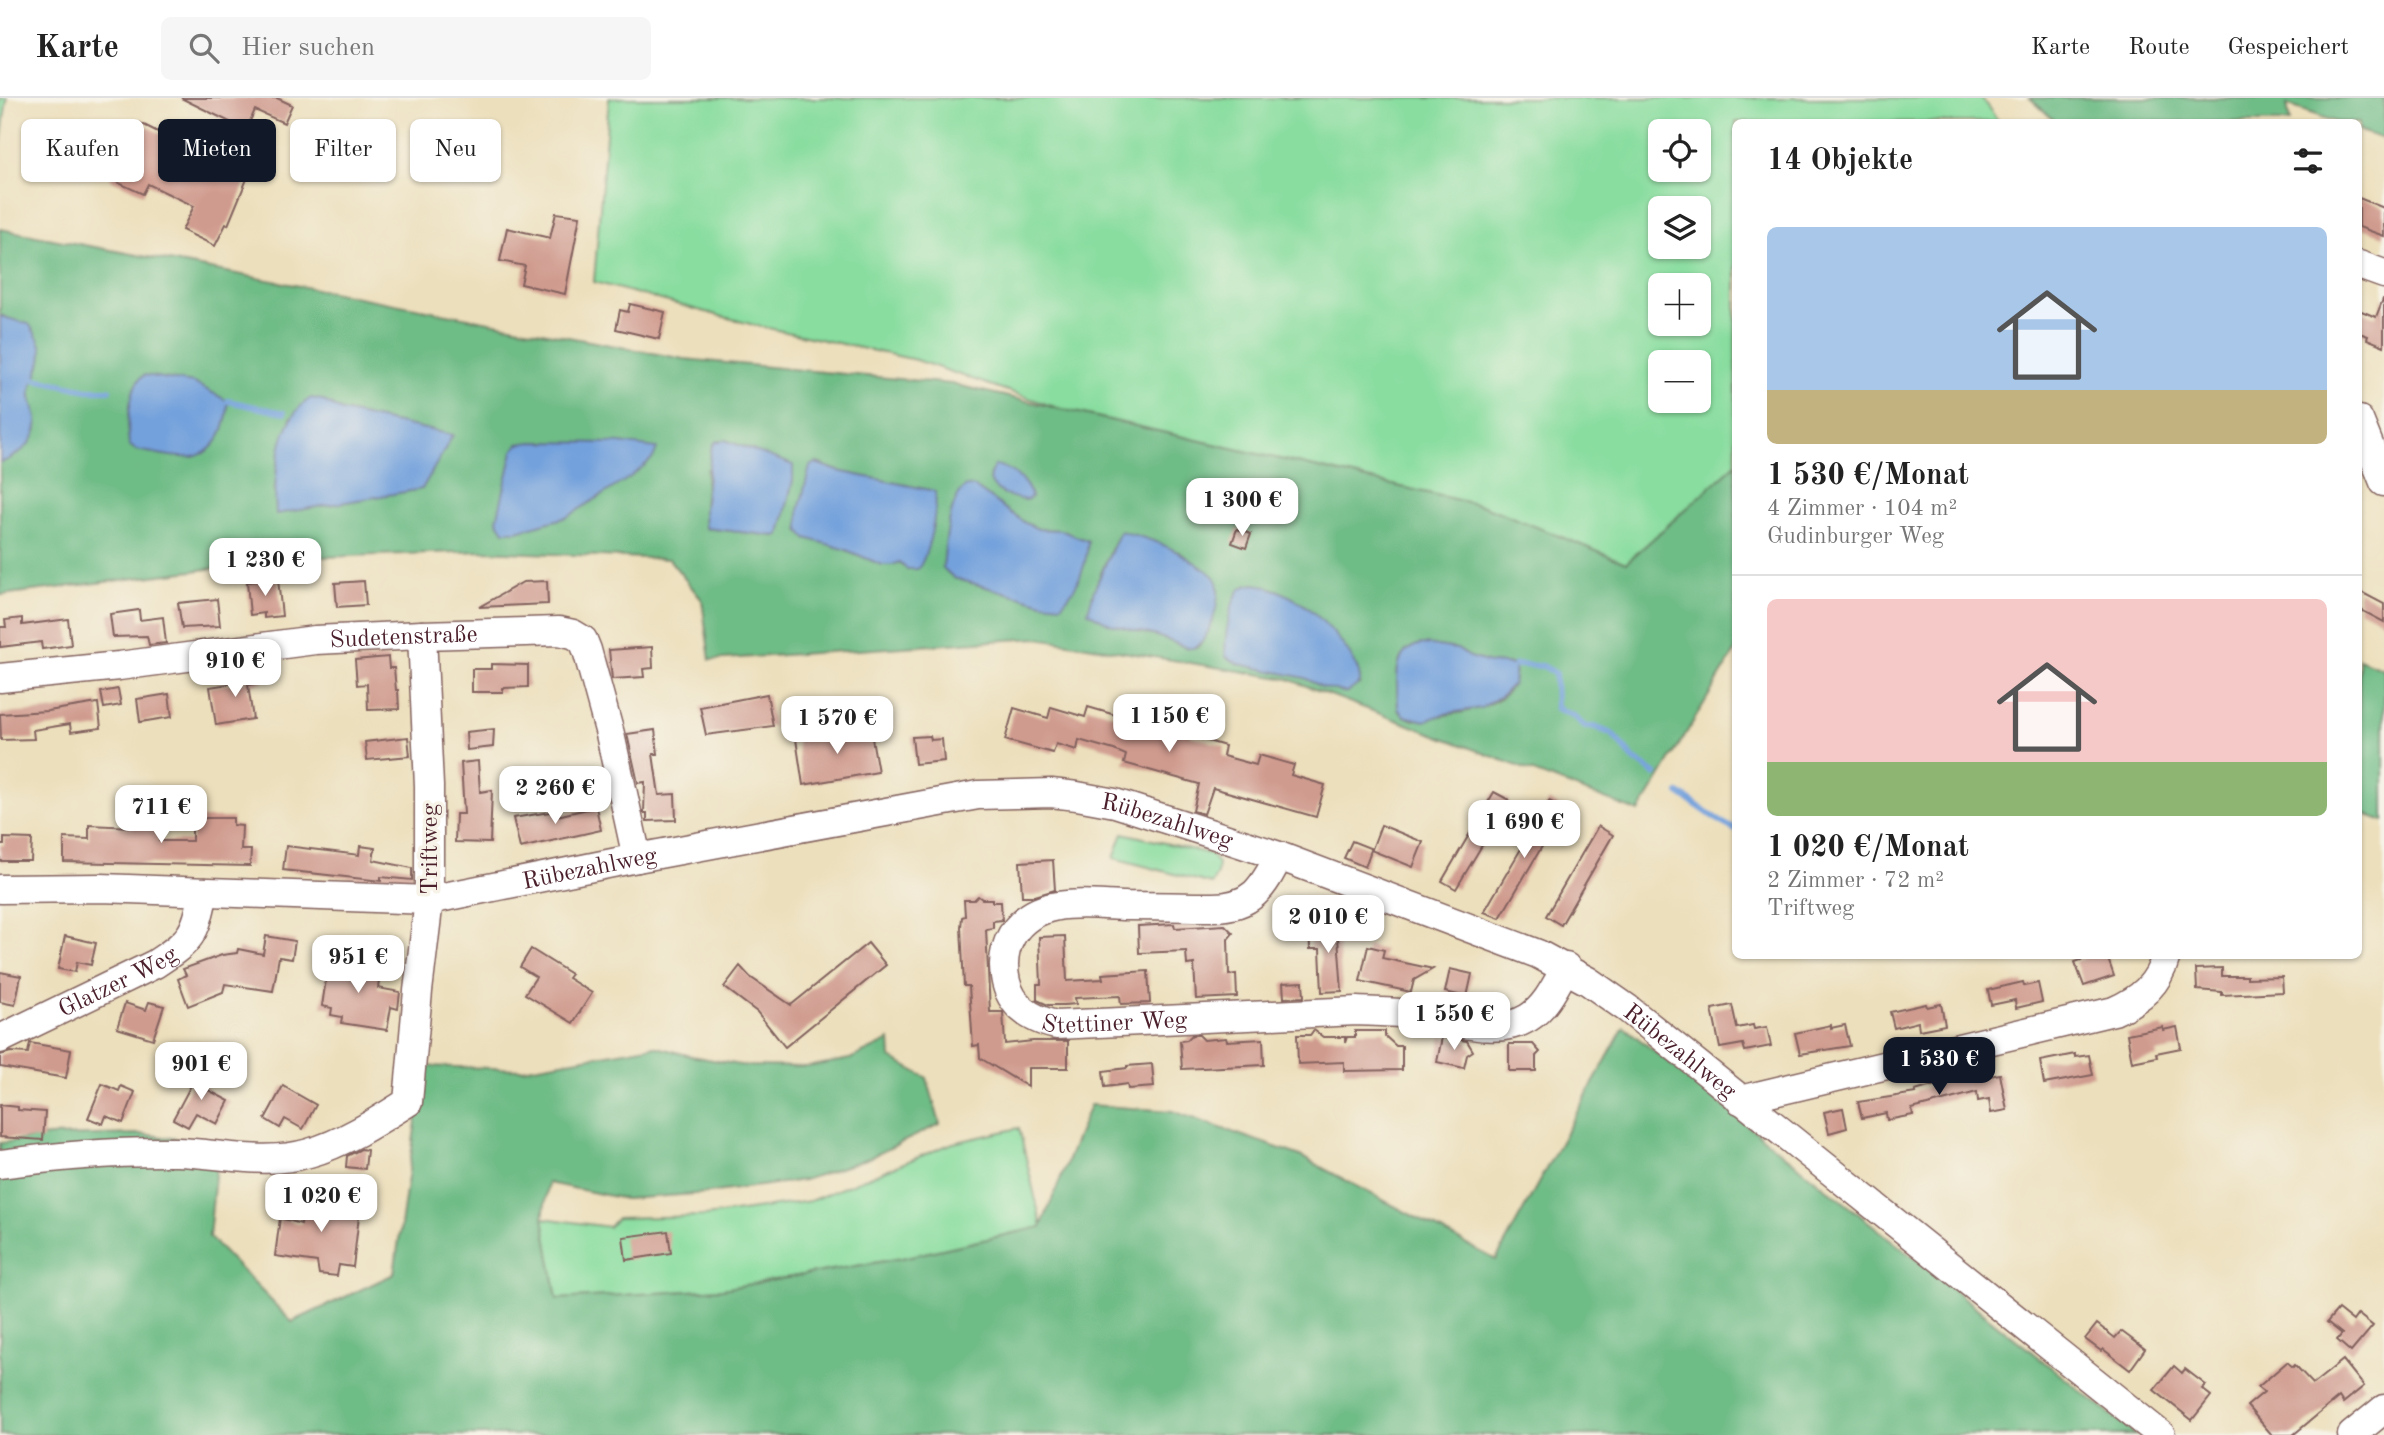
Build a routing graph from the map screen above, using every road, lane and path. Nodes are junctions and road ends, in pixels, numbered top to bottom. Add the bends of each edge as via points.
1 (2362, 266) edge
2 (2384, 274) edge
3 (2362, 427) edge
4 (2384, 482) edge
5 (422, 635) junction
6 (0, 678) edge
7 (1279, 856) junction
8 (637, 858) junction
9 (0, 889) edge
10 (204, 892) junction
11 (429, 901) junction
12 (2165, 959) edge
13 (1566, 967) junction
14 (0, 1039) edge
15 (1740, 1100) junction
16 (0, 1164) edge
17 (2384, 1409) edge
18 (2161, 1435) edge
19 (2352, 1435) edge

1 - 2 street
3 - 4 street
5 - 6 street, Sudetenstraße via 315,640
5 - 8 street, Sudetenstraße via 559,631 583,640 610,734
5 - 11 street, Triftweg
7 - 8 street, Rübezahlweg via 1096,799 1013,793 965,797
7 - 13 street, Rübezahlweg
7 - 13 street, Stettiner Weg via 1263,886 1237,905 1065,904 1033,914 1017,928 1004,955 1012,997 1024,1012 1056,1025 1357,1011 1497,1026 1523,1021 1536,1012
8 - 11 street, Rübezahlweg
9 - 10 street, Rübezahlweg
10 - 11 street, Rübezahlweg
10 - 14 street, Glatzer Weg via 194,930 177,950
11 - 16 street, Triftweg via 408,1102 345,1138 292,1157 130,1153
12 - 15 street via 2150,989 2114,1011
13 - 15 street, Rübezahlweg via 1628,1009
15 - 18 street, Rübezahlweg
17 - 19 street

